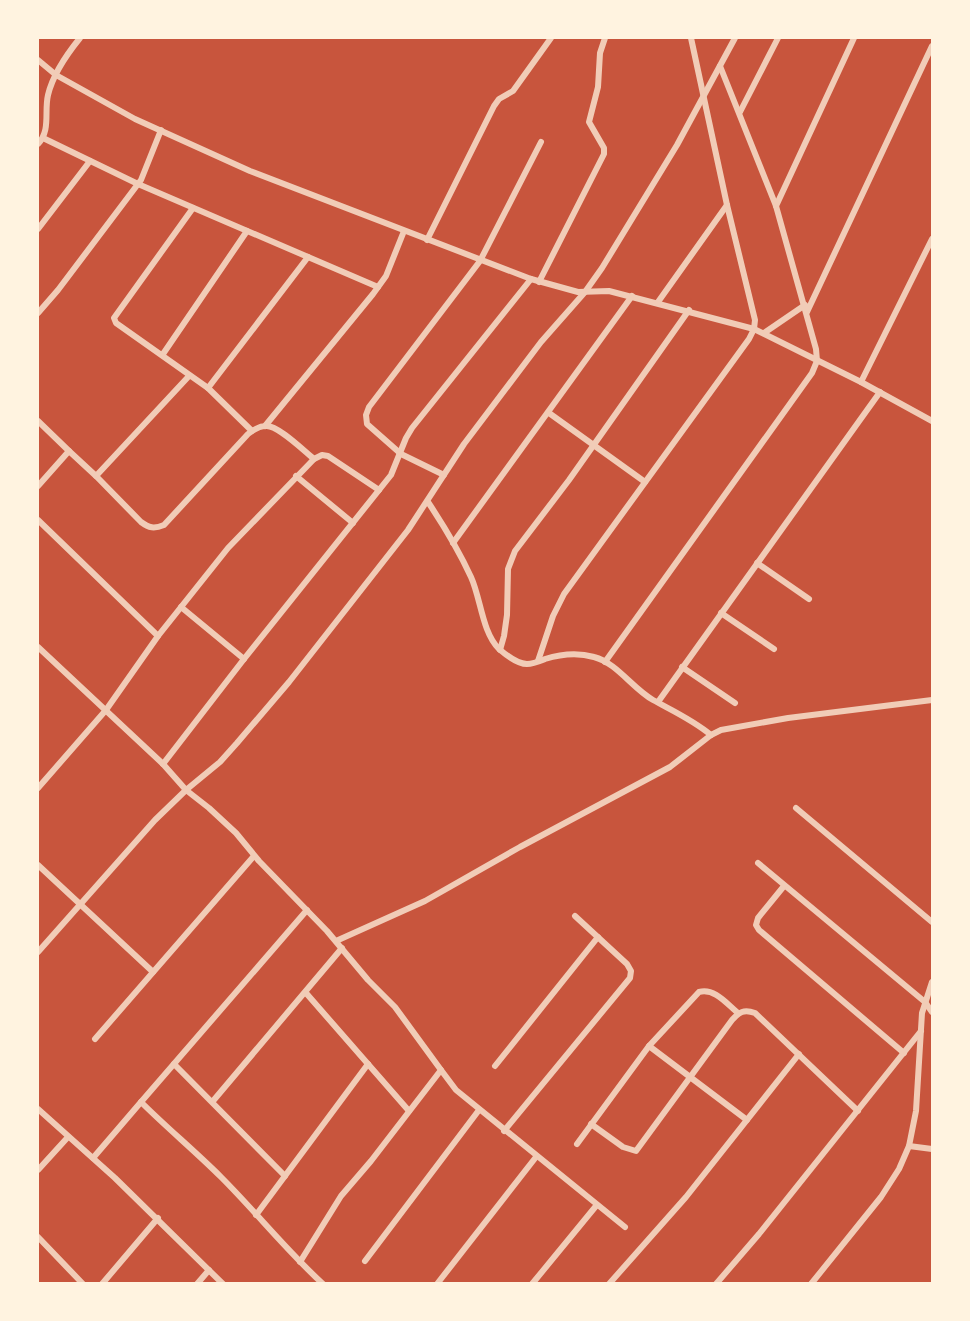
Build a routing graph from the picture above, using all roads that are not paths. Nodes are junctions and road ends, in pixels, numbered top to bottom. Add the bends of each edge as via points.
1 (80, 38) edge
2 (550, 38) edge
3 (605, 38) edge
4 (692, 38) edge
5 (735, 38) edge
6 (778, 38) edge
7 (854, 38) edge
8 (933, 46) edge
9 (38, 60) edge
10 (720, 66) junction
11 (56, 75) junction
12 (704, 93) junction
13 (740, 112) junction
14 (161, 130) junction
15 (40, 141) edge
16 (541, 142) dead end
17 (90, 161) junction
18 (138, 184) junction
19 (727, 206) junction
20 (776, 206) junction
21 (194, 208) junction
22 (38, 229) edge
23 (247, 231) junction
24 (404, 231) junction
25 (933, 239) edge
26 (427, 240) junction
27 (308, 257) junction
28 (480, 261) junction
29 (531, 279) junction
30 (538, 282) junction
31 (378, 287) junction
32 (585, 292) junction
33 (632, 296) junction
34 (658, 302) junction
35 (806, 308) junction
36 (688, 310) junction
37 (38, 313) edge
38 (754, 329) junction
39 (764, 333) junction
40 (163, 354) junction
41 (817, 361) junction
42 (189, 376) junction
43 (861, 382) junction
44 (208, 388) junction
45 (880, 392) junction
46 (549, 413) junction
47 (38, 421) edge
48 (933, 421) edge
49 (265, 426) junction
50 (252, 431) junction
51 (593, 446) junction
52 (69, 451) junction
53 (401, 454) junction
54 (314, 459) junction
55 (444, 475) junction
56 (96, 476) junction
57 (296, 476) junction
58 (645, 482) junction
59 (38, 486) edge
60 (379, 489) junction
61 (428, 502) junction
62 (38, 520) edge
63 (353, 523) junction
64 (453, 543) junction
65 (757, 563) junction
66 (809, 599) dead end
67 (181, 607) junction
68 (721, 613) junction
69 (158, 636) junction
70 (38, 647) edge
71 (500, 650) junction
72 (774, 650) dead end
73 (244, 659) junction
74 (538, 661) junction
75 (605, 662) junction
76 (682, 667) junction
77 (933, 700) edge
78 (657, 702) junction
79 (735, 704) dead end
80 (106, 710) junction
81 (711, 735) junction
82 (163, 764) junction
83 (38, 788) edge
84 (186, 790) junction
85 (796, 808) dead end
86 (254, 856) junction
87 (758, 863) dead end
88 (38, 866) edge
89 (784, 886) junction
90 (80, 905) junction
91 (307, 910) junction
92 (575, 916) dead end
93 (933, 922) edge
94 (598, 938) junction
95 (336, 941) junction
96 (342, 948) junction
97 (38, 952) edge
98 (153, 972) junction
99 (933, 982) edge
100 (306, 993) junction
101 (925, 1002) junction
102 (933, 1012) edge
103 (738, 1013) junction
104 (921, 1030) junction
105 (95, 1039) dead end
106 (650, 1046) junction
107 (904, 1053) junction
108 (799, 1054) junction
109 (174, 1064) junction
110 (368, 1064) junction
111 (495, 1066) dead end
112 (441, 1070) junction
113 (691, 1078) junction
114 (141, 1101) junction
115 (213, 1101) junction
116 (38, 1109) edge
117 (479, 1110) junction
118 (858, 1110) junction
119 (408, 1111) junction
120 (747, 1120) junction
121 (591, 1124) junction
122 (504, 1131) junction
123 (68, 1137) junction
124 (577, 1144) dead end
125 (909, 1146) junction
126 (933, 1149) edge
127 (536, 1157) junction
128 (93, 1158) junction
129 (38, 1170) edge
130 (285, 1176) junction
131 (596, 1206) junction
132 (256, 1215) junction
133 (158, 1218) junction
134 (625, 1227) dead end
135 (38, 1237) edge
136 (365, 1260) dead end
137 (300, 1262) junction
138 (209, 1270) junction
139 (82, 1284) edge
140 (102, 1284) edge
141 (197, 1284) edge
142 (223, 1284) edge
143 (323, 1284) edge
144 (437, 1284) edge
145 (532, 1284) edge
146 (609, 1284) edge
147 (716, 1284) edge
148 (811, 1284) edge

1 - 11 street
2 - 26 street via 513,91 494,106
3 - 30 street via 589,122 604,154
4 - 12 street
5 - 10 street
6 - 13 street
7 - 20 street
8 - 35 street
9 - 11 street
10 - 12 street
10 - 13 street
11 - 14 street
11 - 15 street via 48,94 47,125
12 - 19 street
12 - 32 street via 677,145
13 - 20 street
14 - 18 street
14 - 24 street via 250,171
15 - 17 street
16 - 28 street
17 - 18 street
17 - 22 street
18 - 21 street
18 - 37 street
19 - 34 street
19 - 38 street
20 - 35 street
21 - 23 street
21 - 40 street via 114,318
23 - 27 street
23 - 40 street
24 - 26 street
24 - 31 street
25 - 43 street
26 - 28 street
27 - 31 street
27 - 44 street
28 - 29 street
28 - 53 street via 369,407 367,424
29 - 30 street
29 - 53 street via 412,428
30 - 32 street
31 - 49 street
32 - 33 street via 609,291
32 - 55 street via 541,342
33 - 34 street
33 - 46 street
34 - 36 street
35 - 39 street
35 - 41 street
36 - 38 street
36 - 51 street
38 - 39 street
38 - 58 street
39 - 41 street
40 - 42 street
41 - 43 street
41 - 75 street
42 - 44 street
42 - 56 street
43 - 45 street
44 - 50 street
45 - 48 street
45 - 65 street
46 - 51 street
46 - 64 street
47 - 52 street
49 - 50 street
49 - 54 street via 275,428
50 - 56 street via 164,525 156,528 141,522
51 - 58 street
51 - 71 street via 515,551 508,569 507,615
52 - 56 street
52 - 59 street
53 - 55 street
53 - 60 street
54 - 57 street
54 - 60 street via 328,456
55 - 61 street
57 - 63 street
57 - 67 street via 228,548
58 - 74 street via 564,594
60 - 63 street
61 - 64 street
61 - 84 street via 289,682 220,762
62 - 69 street
63 - 73 street
64 - 71 street
65 - 66 street
65 - 68 street
67 - 69 street
67 - 73 street
68 - 72 street
68 - 76 street
69 - 80 street
70 - 80 street
71 - 74 street via 516,661
73 - 82 street
74 - 75 street via 576,653
75 - 78 street
76 - 78 street
76 - 79 street
77 - 81 street via 767,721
78 - 81 street
80 - 82 street
80 - 83 street
81 - 95 street via 670,767 425,901
82 - 84 street
84 - 86 street via 236,834
84 - 90 street
85 - 93 street
86 - 91 street
86 - 98 street
87 - 89 street
88 - 90 street
89 - 101 street
89 - 107 street via 758,918 759,930
90 - 97 street
90 - 98 street
91 - 95 street
91 - 109 street
92 - 94 street
94 - 111 street
94 - 122 street via 627,964 632,971 630,978
95 - 96 street
96 - 100 street
96 - 112 street via 395,1007
98 - 105 street
99 - 101 street
100 - 110 street
100 - 115 street
101 - 102 street
101 - 104 street
103 - 106 street via 713,993 699,992
103 - 108 street via 755,1013
103 - 113 street
104 - 107 street
104 - 125 street via 916,1111
106 - 113 street
106 - 121 street
107 - 118 street
108 - 118 street
108 - 120 street
109 - 114 street
109 - 115 street
110 - 119 street
110 - 130 street
112 - 117 street
112 - 119 street
113 - 120 street
113 - 121 street via 636,1151 623,1148
114 - 128 street
114 - 132 street
115 - 130 street
116 - 123 street
117 - 122 street
117 - 136 street
118 - 147 street
119 - 137 street via 341,1196
120 - 146 street
121 - 124 street
122 - 127 street
123 - 128 street
123 - 129 street
125 - 126 street
125 - 148 street via 881,1197
127 - 131 street
127 - 144 street
128 - 133 street
130 - 132 street
131 - 134 street
131 - 145 street
132 - 137 street
133 - 138 street
133 - 140 street
135 - 139 street
137 - 143 street
138 - 141 street
138 - 142 street

